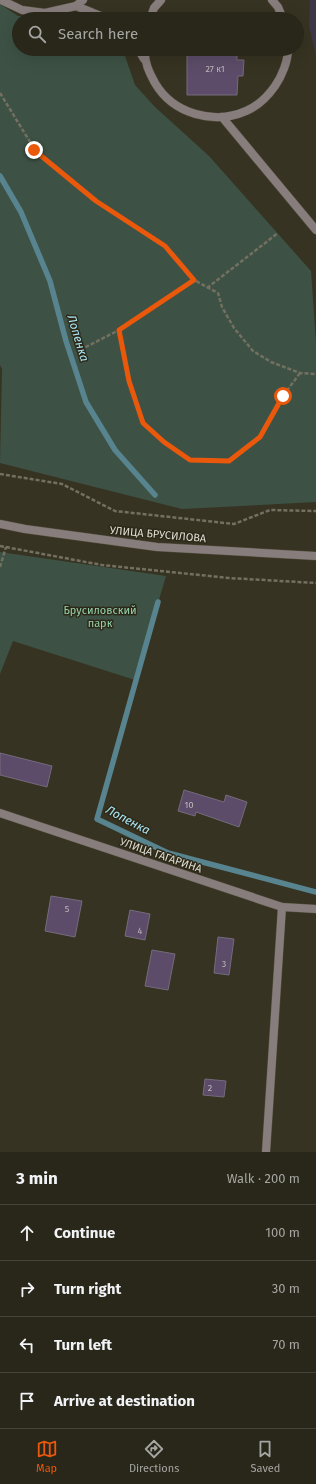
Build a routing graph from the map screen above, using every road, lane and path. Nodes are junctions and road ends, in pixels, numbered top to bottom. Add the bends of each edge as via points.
1 (1, 0) edge
2 (83, 0) edge
3 (161, 0) edge
4 (272, 0) edge
5 (76, 6) junction
6 (37, 12) edge
7 (49, 12) edge
8 (91, 12) edge
9 (153, 12) edge
10 (280, 12) edge
11 (142, 56) edge
12 (144, 56) edge
13 (287, 56) edge
14 (144, 59) junction
15 (0, 93) edge
16 (222, 117) junction
17 (316, 230) edge
18 (278, 233) dead end
19 (194, 280) junction
20 (207, 288) junction
21 (119, 330) junction
22 (80, 350) dead end
23 (300, 373) junction
24 (316, 374) edge
25 (0, 474) edge
26 (316, 511) edge
27 (0, 524) edge
28 (0, 546) edge
29 (6, 547) junction
30 (316, 556) edge
31 (0, 567) edge
32 (316, 583) edge
33 (0, 813) edge
34 (282, 907) junction
35 (316, 909) edge
36 (266, 1152) edge

1 - 6 street via 22,10
2 - 5 street
3 - 9 street
4 - 10 street
5 - 7 street
5 - 8 street
11 - 14 street
12 - 14 street
13 - 16 street via 281,77 266,97 246,111
14 - 16 street via 158,88 171,102 186,111
15 - 19 path via 34,150 96,201 165,246
16 - 17 street
18 - 20 path
19 - 20 path
19 - 21 path
20 - 23 path via 218,294 234,328 253,351 271,362
21 - 22 path
21 - 23 path via 129,381 143,423 190,460 229,461 260,437 283,396
23 - 24 path
25 - 26 path via 62,484 115,511 122,512 234,524 270,510
27 - 30 street, УЛИЦА БРУСИЛОВА via 157,547
28 - 29 path
29 - 31 path
29 - 32 path via 102,565 229,578
33 - 34 street, УЛИЦА ГАГАРИНА
34 - 35 street, УЛИЦА ГАГАРИНА
34 - 36 street

